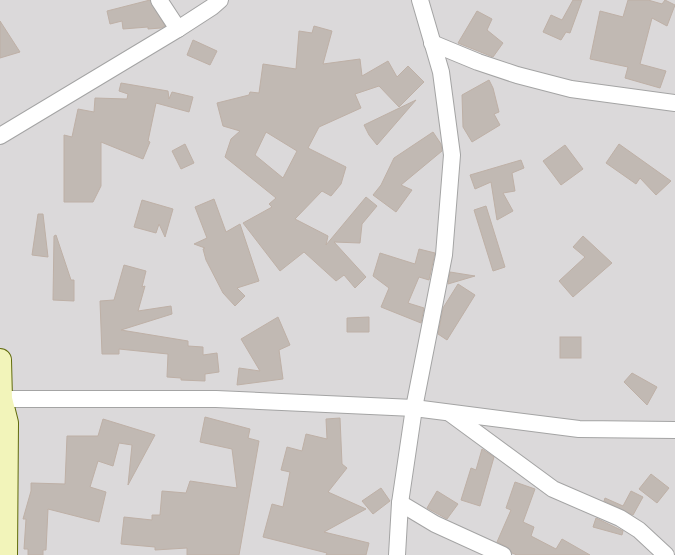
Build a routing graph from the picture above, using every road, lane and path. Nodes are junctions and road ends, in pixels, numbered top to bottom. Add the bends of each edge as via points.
1 (159, 0) edge
2 (220, 0) edge
3 (420, 0) edge
4 (178, 28) junction
5 (432, 43) junction
6 (675, 103) edge
7 (0, 136) edge
8 (0, 360) edge
9 (1, 399) edge
10 (414, 408) junction
11 (449, 413) junction
12 (675, 430) edge
13 (400, 503) junction
14 (6, 555) edge
15 (397, 555) edge
16 (503, 555) edge
17 (666, 555) edge

1 - 4 street
2 - 4 street
3 - 5 street
4 - 7 street
5 - 6 street via 517,75 571,89
5 - 10 street via 441,72 452,155 444,255
8 - 9 main road
9 - 10 street via 216,399
9 - 14 main road via 7,422
10 - 11 street
10 - 13 street
11 - 12 street via 580,429
11 - 17 street via 554,489 620,518 639,530
13 - 15 street
13 - 16 street via 435,524

